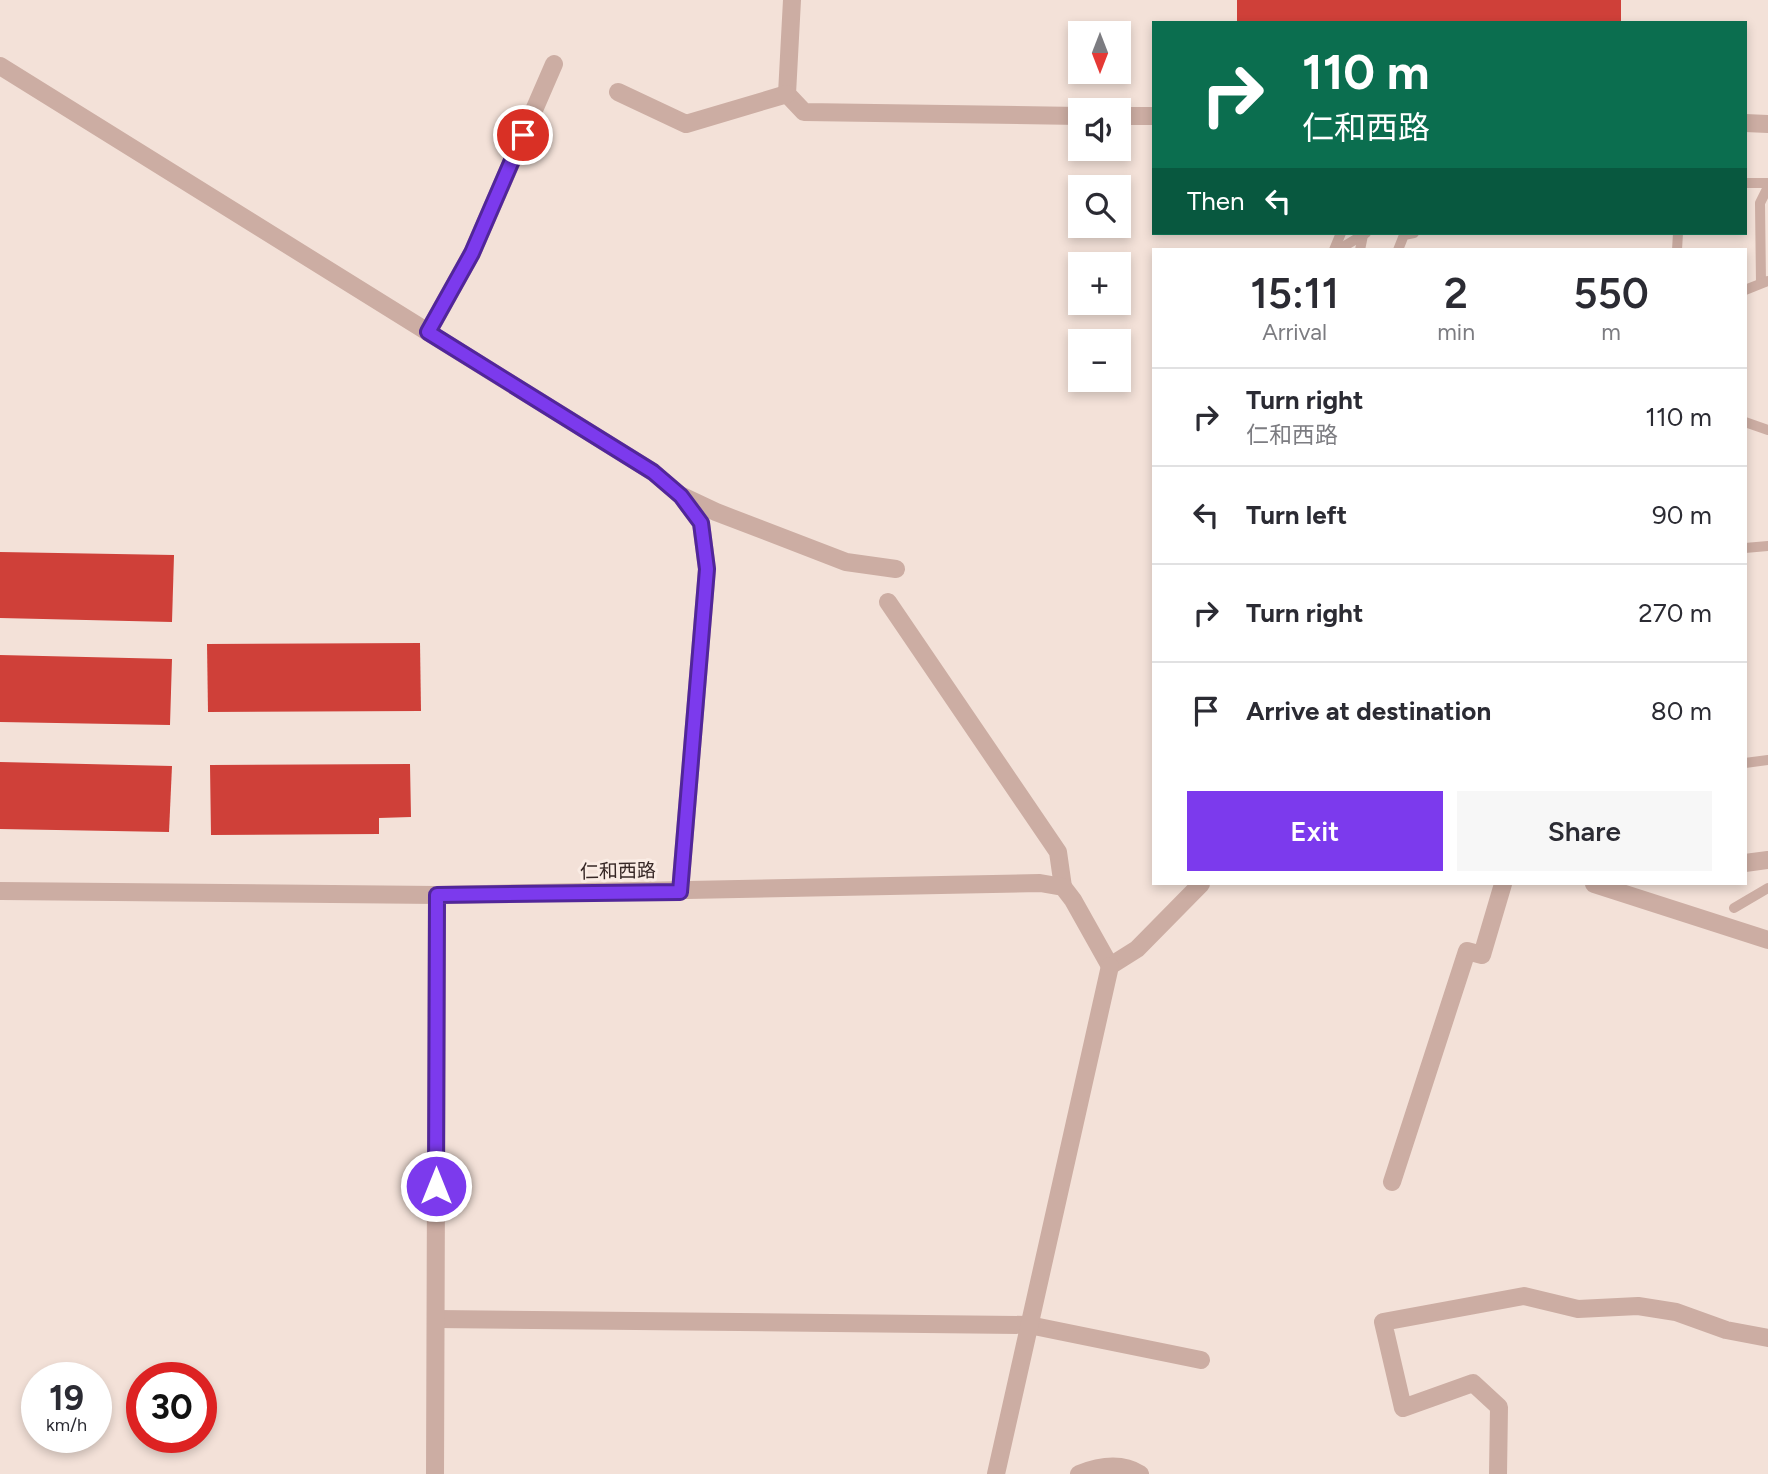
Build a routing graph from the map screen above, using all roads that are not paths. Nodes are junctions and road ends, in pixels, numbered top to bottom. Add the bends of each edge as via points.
1 (792, 0) edge
2 (554, 64) dead end
3 (0, 66) edge
4 (618, 92) dead end
5 (787, 94) junction
6 (1068, 116) edge
7 (1131, 116) edge
8 (1152, 116) edge
9 (1747, 123) edge
10 (1768, 124) edge
11 (1747, 183) edge
12 (1768, 185) edge
13 (1362, 235) edge
14 (1340, 248) edge
15 (1764, 282) edge
16 (1747, 289) edge
17 (428, 332) junction
18 (1747, 423) edge
19 (1768, 430) edge
20 (681, 496) junction
21 (1768, 546) edge
22 (1747, 548) edge
23 (896, 569) dead end
24 (888, 602) dead end
25 (1768, 760) edge
26 (1747, 763) edge
27 (1768, 860) edge
28 (1747, 863) edge
29 (1200, 885) edge
30 (1503, 885) edge
31 (1597, 885) edge
32 (1063, 887) junction
33 (1768, 888) edge
34 (0, 891) edge
35 (680, 892) junction
36 (437, 895) junction
37 (1734, 908) dead end
38 (1768, 940) edge
39 (1110, 966) junction
40 (1392, 1182) dead end
41 (436, 1319) junction
42 (1029, 1325) junction
43 (1768, 1338) edge
44 (1201, 1360) dead end
45 (435, 1474) edge
46 (996, 1474) edge
47 (1079, 1474) edge
48 (1140, 1474) edge
49 (1499, 1474) edge

1 - 5 street
2 - 17 street via 472,253
3 - 17 street
4 - 5 street via 686,124
5 - 6 street via 804,112
7 - 8 street
9 - 10 street
11 - 12 lane
12 - 15 lane via 1760,203
13 - 14 lane
15 - 16 lane
17 - 20 street via 653,472
18 - 19 lane
20 - 23 street via 846,562
20 - 35 street via 701,523 707,569
21 - 22 lane
24 - 32 street via 1058,852
25 - 26 lane
27 - 28 street
29 - 39 street via 1137,949
30 - 40 street via 1482,955 1467,951
31 - 38 street
32 - 35 street, 仁和西路 via 1040,883
32 - 39 street
33 - 37 lane
34 - 36 street, 仁和西路
35 - 36 street, 仁和西路
36 - 41 street
39 - 42 street
41 - 42 street
41 - 45 street
42 - 44 street
42 - 46 street
43 - 49 street via 1726,1330 1676,1312 1638,1306 1578,1309 1524,1296 1383,1322 1403,1408 1473,1383 1499,1407
47 - 48 street via 1098,1466

